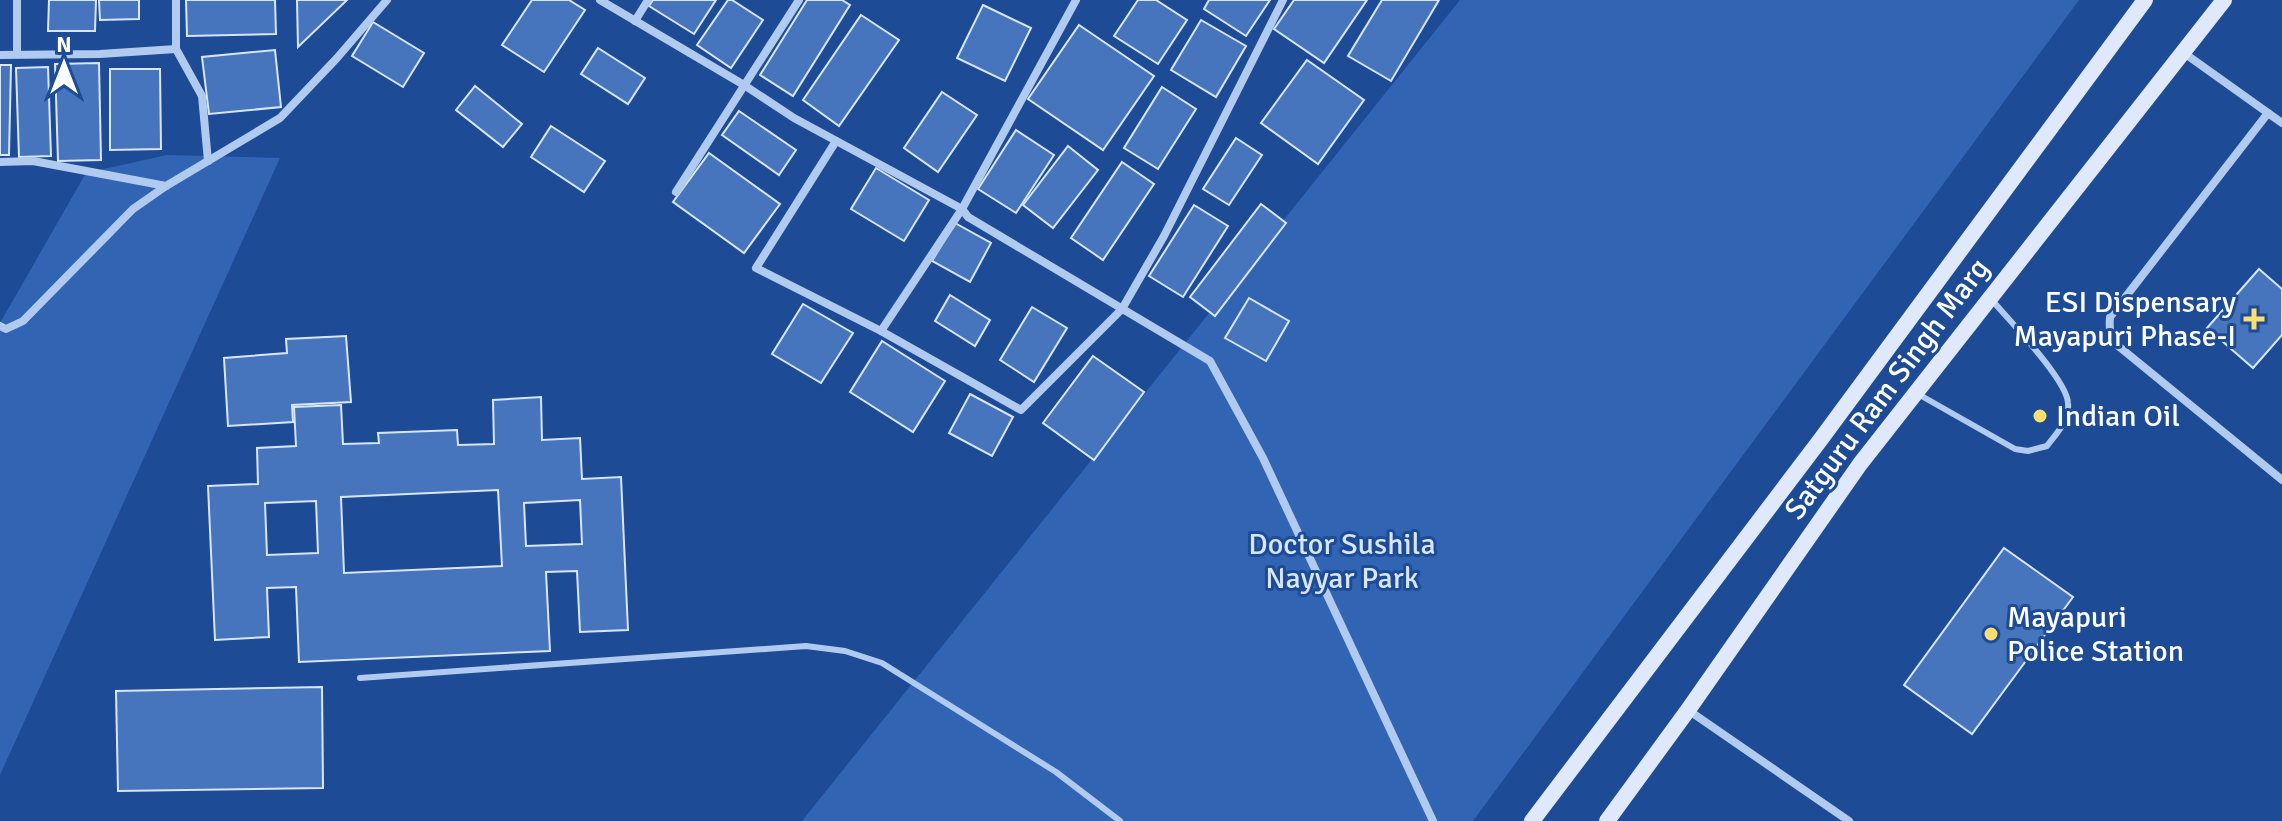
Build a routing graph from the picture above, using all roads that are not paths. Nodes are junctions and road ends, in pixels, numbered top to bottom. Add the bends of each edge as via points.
1 (17, 0) edge
2 (176, 0) edge
3 (387, 0) edge
4 (600, 0) edge
5 (648, 0) edge
6 (799, 0) edge
7 (1076, 0) edge
8 (1283, 0) edge
9 (2145, 0) edge
10 (2224, 0) edge
11 (635, 21) junction
12 (176, 49) junction
13 (2184, 53) junction
14 (17, 54) junction
15 (0, 55) edge
16 (744, 85) junction
17 (2268, 113) junction
18 (2282, 123) edge
19 (836, 141) junction
20 (208, 161) junction
21 (0, 162) edge
22 (166, 186) junction
23 (676, 192) dead end
24 (962, 209) junction
25 (1991, 299) junction
26 (1122, 309) junction
27 (0, 326) edge
28 (881, 331) junction
29 (1916, 393) junction
30 (2282, 480) edge
31 (360, 678) dead end
32 (1688, 710) junction
33 (1120, 821) edge
34 (1433, 821) edge
35 (1532, 821) edge
36 (1607, 821) edge
37 (1849, 821) edge

1 - 14 street
2 - 12 street
3 - 20 street via 280,118
4 - 11 street
5 - 11 street
6 - 16 street
7 - 24 street
8 - 26 street
9 - 35 main road, Satguru Ram Singh Marg
10 - 13 main road, Satguru Ram Singh Marg
11 - 16 street
12 - 14 street
12 - 20 street via 202,96
13 - 17 street
13 - 25 main road, Satguru Ram Singh Marg
14 - 15 street
16 - 19 street
16 - 23 street
17 - 18 street
17 - 30 street via 2110,317 2109,328 2117,345
19 - 24 street
19 - 28 street via 756,268
20 - 22 street
21 - 22 street via 33,161
22 - 27 street via 133,209 23,321 6,329
24 - 26 street
24 - 28 street
25 - 29 main road, Satguru Ram Singh Marg
25 - 29 lane via 2061,383 2068,402 2065,421 2047,446 2015,449
26 - 28 street via 1021,410
26 - 34 street via 1210,361 1269,471
29 - 32 main road, Satguru Ram Singh Marg via 1860,464
31 - 33 lane via 806,646 845,651 882,663 1056,772
32 - 36 main road, Satguru Ram Singh Marg
32 - 37 street

